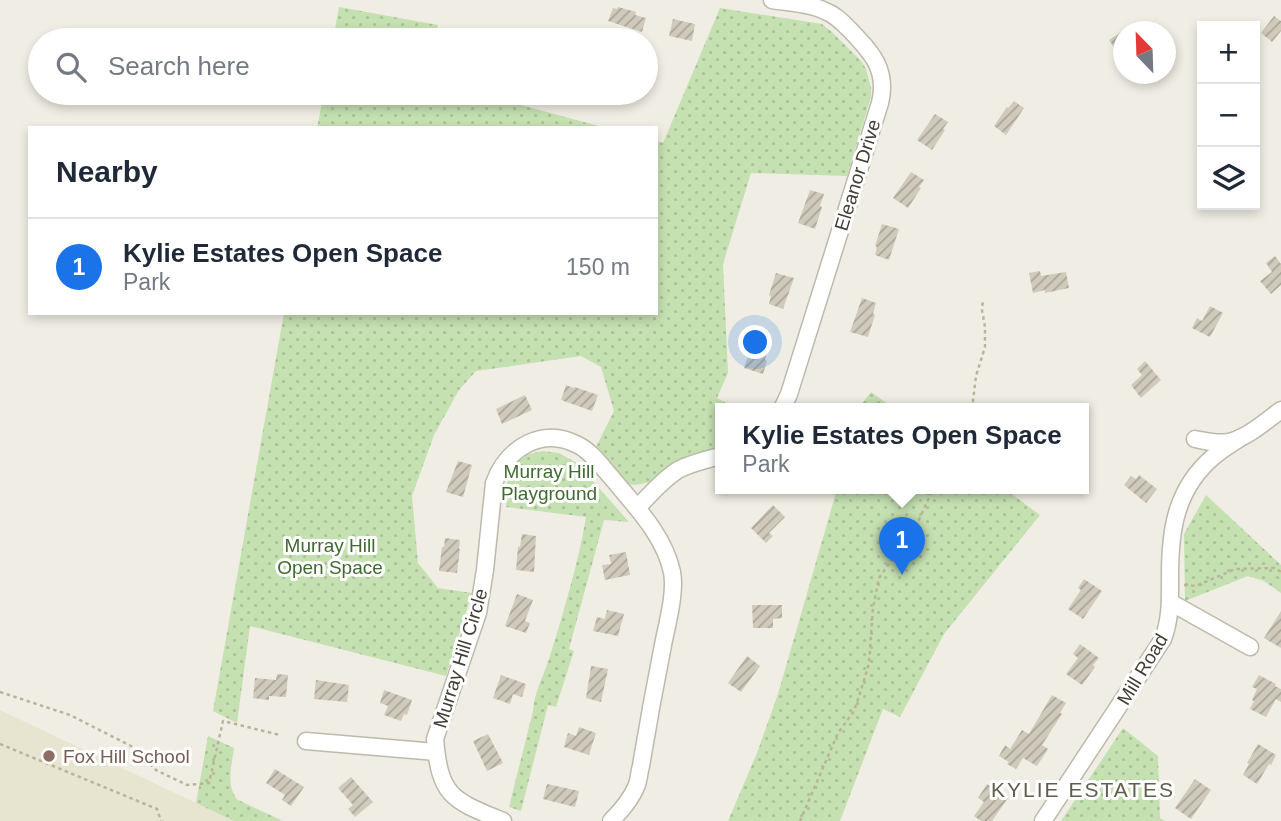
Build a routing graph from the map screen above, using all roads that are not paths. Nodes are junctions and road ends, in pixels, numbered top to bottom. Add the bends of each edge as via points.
1 (772, 0) edge
2 (785, 403) edge
3 (1281, 410) edge
4 (1240, 438) junction
5 (1195, 439) dead end
6 (715, 457) edge
7 (637, 508) junction
8 (1170, 596) junction
9 (1250, 647) dead end
10 (306, 741) dead end
11 (436, 752) junction
12 (503, 821) edge
13 (611, 821) edge
14 (1043, 821) edge

1 - 2 street, Eleanor Drive via 833,15 872,54 882,88
3 - 4 street, Mill Road
4 - 5 street, Mill Road via 1229,442
4 - 8 street, Mill Road via 1197,474 1178,507 1172,530
6 - 7 street via 677,471
7 - 11 street, Murray Hill Circle via 587,450 566,440 531,442 504,462 494,483 478,613 435,739
7 - 13 street, Murray Hill Circle via 665,552 673,576 672,593 636,787
8 - 9 street
8 - 14 street, Mill Road via 1168,625 1160,646
10 - 11 street
11 - 12 street, Murray Hill Circle via 450,794

